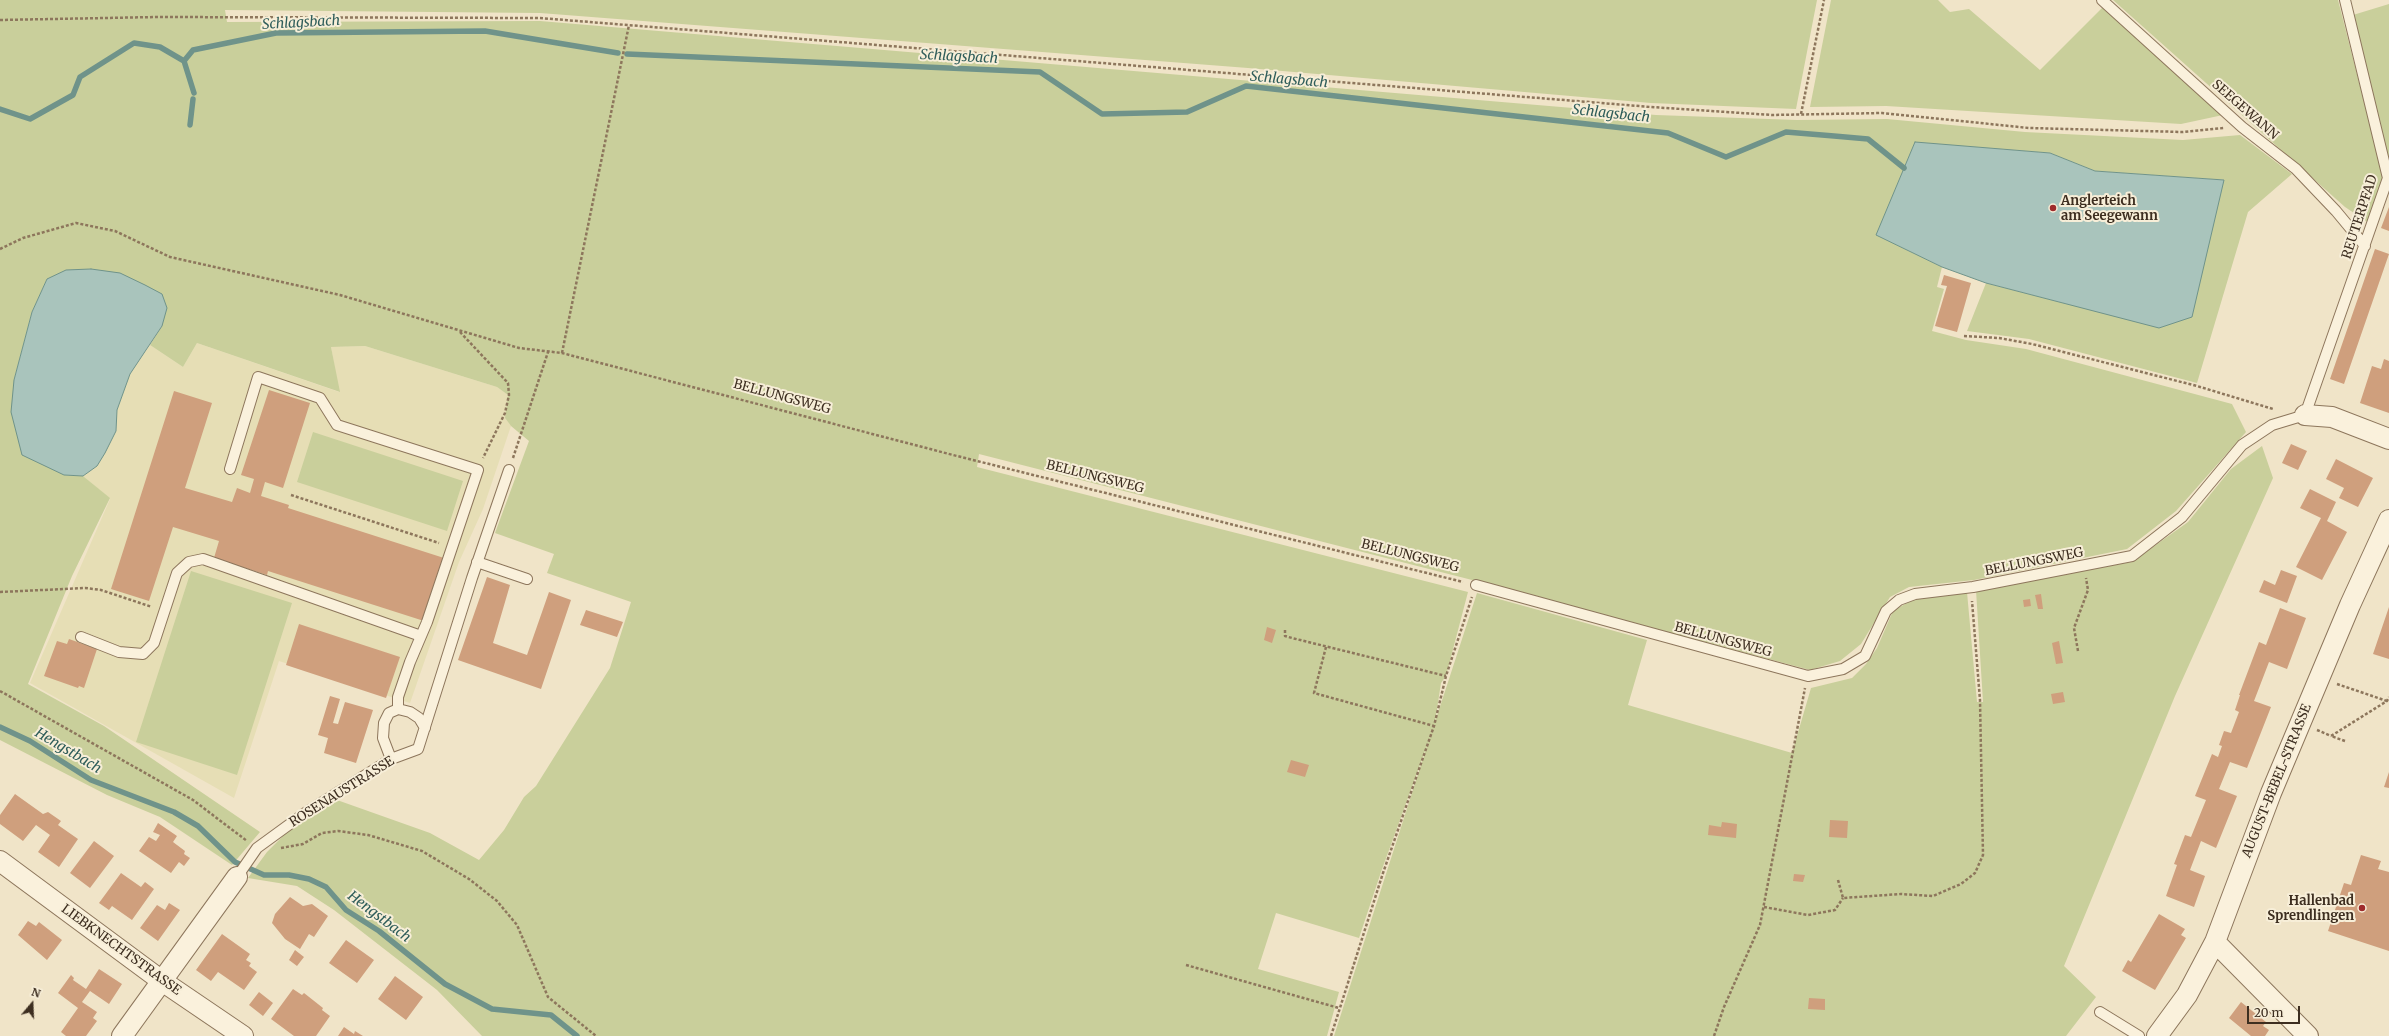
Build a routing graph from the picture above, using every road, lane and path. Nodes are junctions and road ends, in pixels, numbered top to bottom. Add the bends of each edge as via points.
1 (1824, 0) edge
2 (2102, 0) edge
3 (2345, 0) edge
4 (0, 20) edge
5 (629, 25) junction
6 (1801, 114) junction
7 (2242, 127) junction
8 (2365, 246) junction
9 (0, 249) edge
10 (459, 332) junction
11 (1964, 336) dead end
12 (548, 352) junction
13 (562, 353) junction
14 (2276, 410) dead end
15 (2305, 415) junction
16 (2389, 439) edge
17 (230, 469) dead end
18 (478, 470) junction
19 (509, 470) joint
20 (291, 495) dead end
21 (2389, 520) edge
22 (451, 547) junction
23 (477, 562) junction
24 (2085, 566) junction
25 (527, 579) dead end
26 (1476, 585) junction
27 (1973, 587) junction
28 (0, 592) edge
29 (163, 610) junction
30 (1285, 630) dead end
31 (421, 636) junction
32 (81, 637) dead end
33 (1326, 647) junction
34 (2078, 651) dead end
35 (1446, 676) junction
36 (1808, 676) junction
37 (2319, 678) junction
38 (0, 691) edge
39 (2389, 697) edge
40 (2387, 701) junction
41 (398, 709) junction
42 (1434, 726) junction
43 (425, 728) junction
44 (2345, 742) dead end
45 (391, 759) junction
46 (267, 842) junction
47 (256, 850) junction
48 (0, 861) edge
49 (237, 876) joint
50 (1838, 880) dead end
51 (1843, 898) junction
52 (1764, 906) junction
53 (2215, 942) junction
54 (1186, 965) dead end
55 (162, 981) junction
56 (1340, 1008) junction
57 (2100, 1012) dead end
58 (122, 1036) edge
59 (243, 1036) edge
60 (596, 1036) edge
61 (1331, 1036) edge
62 (1714, 1036) edge
63 (2139, 1036) edge
64 (2157, 1036) edge
65 (2308, 1036) edge

1 - 6 path
2 - 7 lane, SEEGEWANN
3 - 8 lane, REUTERPFAD via 2388,178
4 - 5 path via 157,17 540,18
5 - 6 path via 1643,106 1772,115
5 - 13 path
6 - 7 path via 1882,113 2029,128 2183,132
7 - 8 lane, SEEGEWANN via 2296,169
8 - 15 lane, REUTERPFAD
9 - 10 path, BELLUNGSWEG via 23,238 76,223 115,230 170,257 340,295
10 - 12 path, BELLUNGSWEG via 519,348
10 - 18 path via 508,383 509,395 505,413
11 - 14 path via 2000,338 2032,344 2197,386
12 - 13 path, BELLUNGSWEG
12 - 19 path
13 - 26 path, BELLUNGSWEG via 960,457
15 - 16 street via 2332,417
15 - 24 lane, BELLUNGSWEG via 2272,425 2242,445 2182,518 2132,556
17 - 18 lane via 258,377 320,398 337,425
18 - 22 lane
19 - 23 lane, ROSENAUSTRASSE
20 - 22 path
21 - 37 street, AUGUST-BEBEL-STRASSE
22 - 31 lane
23 - 25 lane
23 - 43 lane, ROSENAUSTRASSE
24 - 27 lane, BELLUNGSWEG
24 - 34 path via 2088,590 2074,628
26 - 35 path
26 - 36 lane, BELLUNGSWEG
27 - 36 lane, BELLUNGSWEG via 1915,594 1899,600 1886,611 1865,656 1843,669
27 - 51 path via 1971,597 1980,700 1983,855 1975,873 1966,881 1933,896 1901,894
28 - 29 path via 51,588 101,590
29 - 31 lane via 177,573 189,562 203,559
29 - 32 lane via 154,643 143,654 120,652
30 - 33 path via 1285,636
31 - 41 lane via 398,697
33 - 35 path
33 - 42 path via 1314,693
35 - 42 path
36 - 52 path
37 - 40 path
37 - 53 street, AUGUST-BEBEL-STRASSE via 2271,793
38 - 47 path via 193,800
39 - 40 path
40 - 44 path via 2331,736
41 - 43 lane via 419,718
41 - 45 lane via 389,713 384,723 383,738
42 - 56 path
43 - 45 lane, ROSENAUSTRASSE via 418,749
45 - 46 lane, ROSENAUSTRASSE via 305,813
46 - 47 lane, ROSENAUSTRASSE
46 - 60 path via 282,849 303,844 322,833 338,831 368,835 429,855 469,879 497,901 517,925 548,997
47 - 49 lane, ROSENAUSTRASSE
48 - 55 street, LIEBKNECHTSTRASSE
49 - 55 street, ROSENAUSTRASSE
50 - 51 path
51 - 52 path via 1835,910 1808,915
52 - 62 path via 1760,925
53 - 64 street, AUGUST-BEBEL-STRASSE via 2187,995
53 - 65 street
54 - 56 path
55 - 58 street, ROSENAUSTRASSE
55 - 59 street, LIEBKNECHTSTRASSE
56 - 61 path
57 - 63 lane

